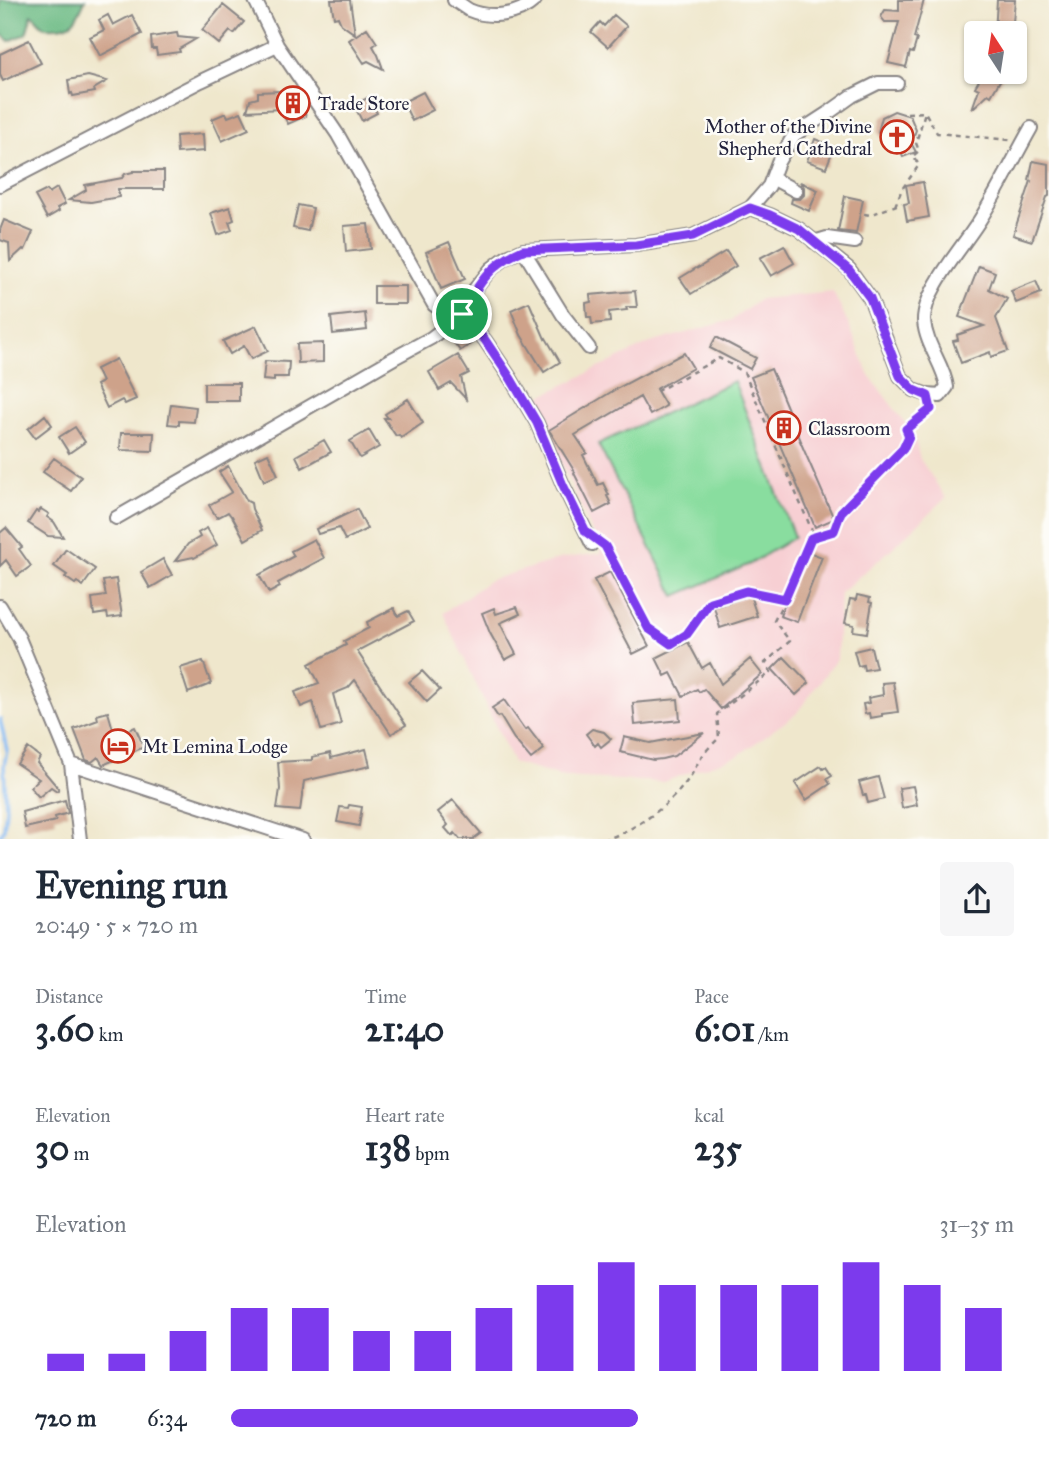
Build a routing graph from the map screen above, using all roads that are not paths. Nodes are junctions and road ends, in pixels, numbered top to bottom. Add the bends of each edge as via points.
1 (255, 0) edge
2 (454, 0) edge
3 (535, 0) edge
4 (277, 45) junction
5 (897, 83) dead end
6 (1031, 128) dead end
7 (772, 178) junction
8 (0, 185) edge
9 (796, 191) dead end
10 (750, 208) junction
11 (814, 242) junction
12 (855, 242) dead end
13 (523, 250) junction
14 (462, 314) junction
15 (589, 348) dead end
16 (116, 518) dead end
17 (589, 538) road end
18 (0, 606) edge
19 (71, 764) junction
20 (80, 839) edge
21 (303, 839) edge

1 - 4 street
2 - 3 street via 470,10 501,16
4 - 8 street
4 - 14 street via 338,135 435,304 447,314
5 - 7 street via 878,83 852,96 794,135
6 - 11 street via 929,302 924,321 946,376 947,387 940,396 914,390 900,376 870,298 849,270
7 - 9 street
7 - 10 street
10 - 11 street via 799,229
10 - 13 street via 693,236 636,245
11 - 12 street via 827,238
13 - 14 street via 491,269
13 - 15 street
14 - 16 street via 431,338
14 - 17 street via 485,340 537,423
18 - 19 street via 19,638
19 - 20 street
19 - 21 street

